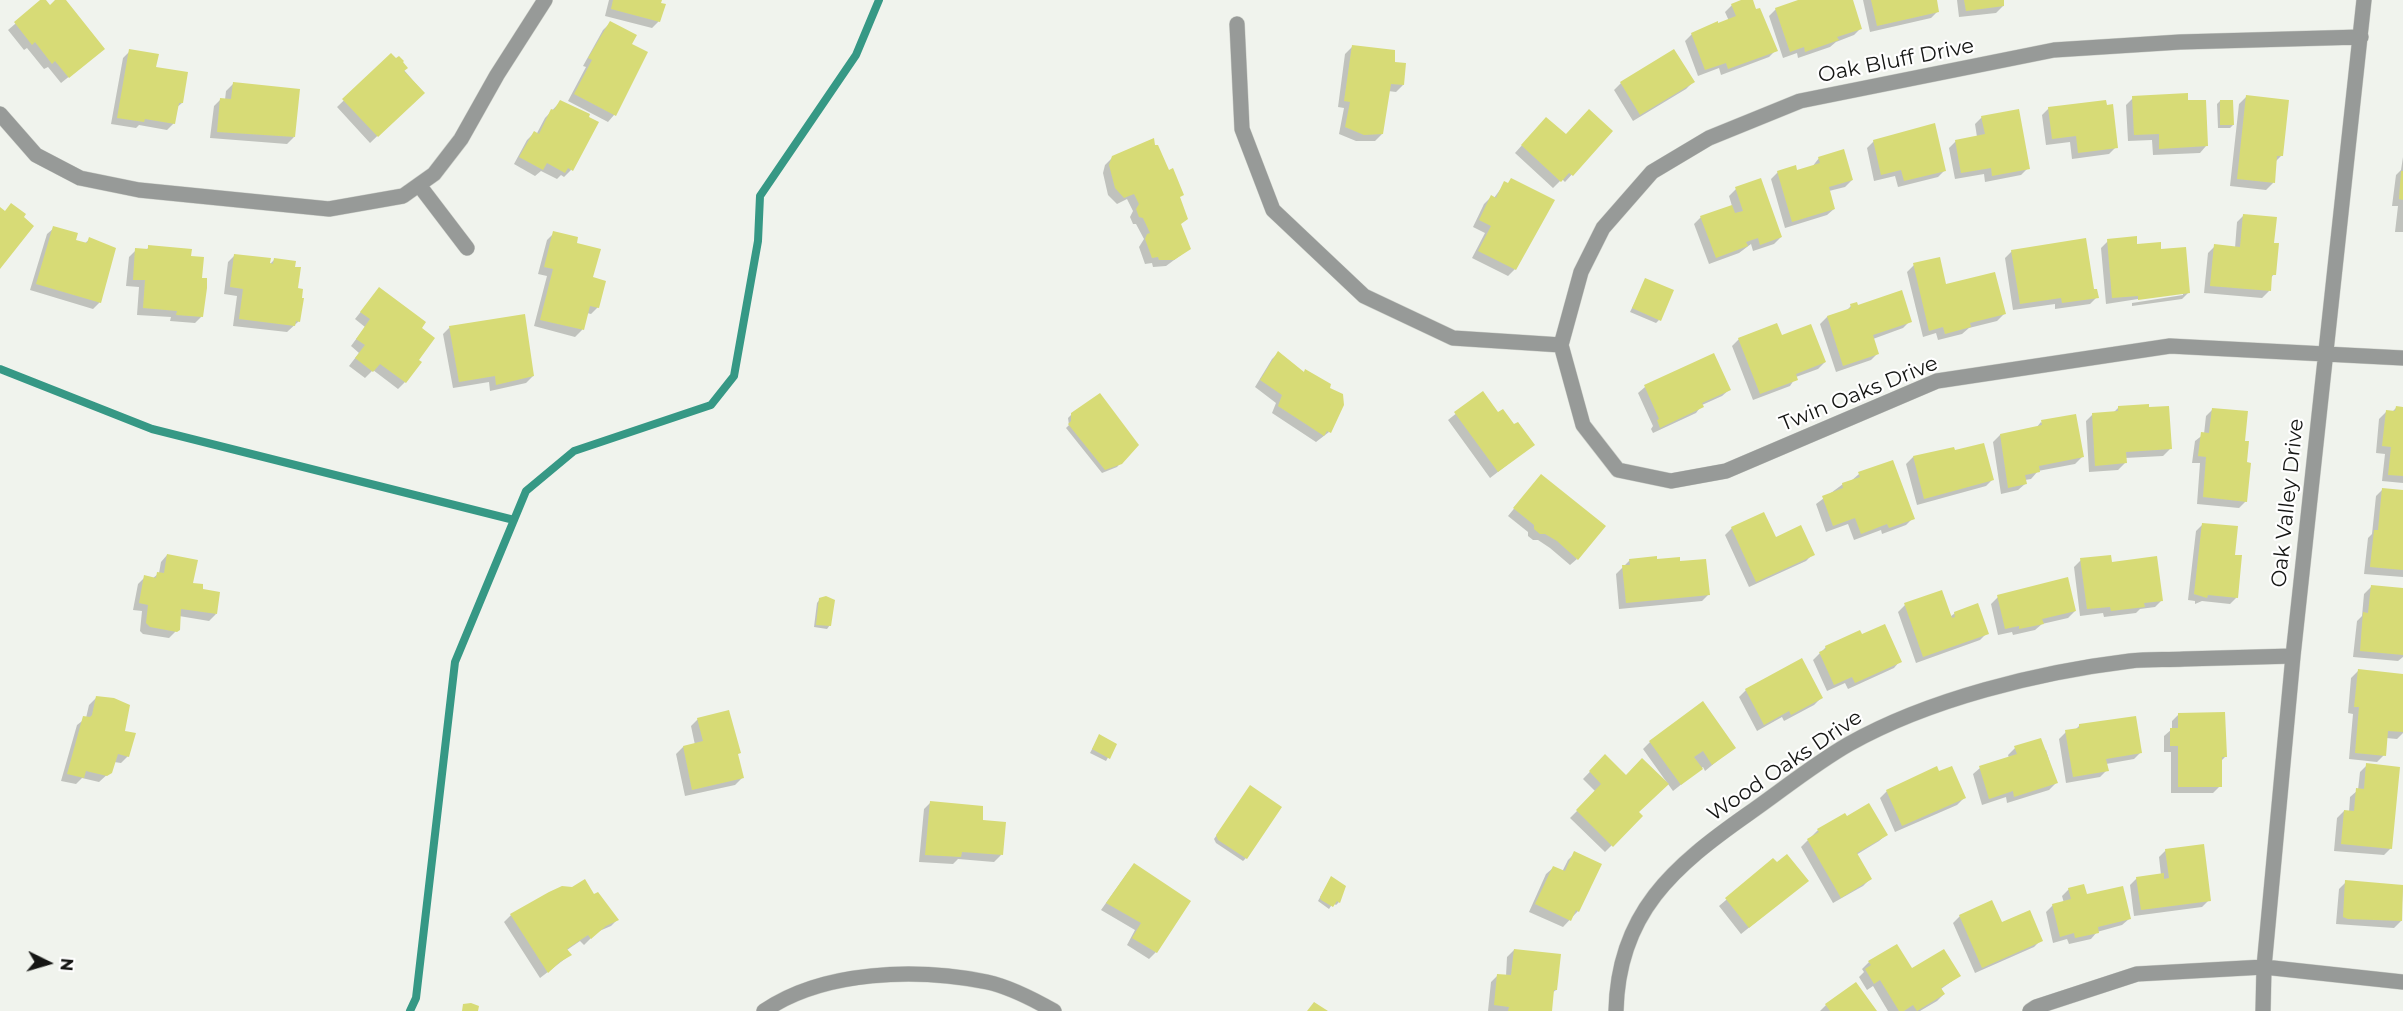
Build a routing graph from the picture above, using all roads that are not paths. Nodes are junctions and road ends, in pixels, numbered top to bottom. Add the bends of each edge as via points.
1 (545, 0) edge
2 (2364, 0) edge
3 (1238, 24) dead end
4 (2361, 37) junction
5 (0, 114) edge
6 (419, 184) junction
7 (467, 248) dead end
8 (1561, 345) junction
9 (2326, 353) junction
10 (2403, 358) edge
11 (2293, 656) junction
12 (2264, 967) junction
13 (2403, 982) edge
14 (764, 1011) edge
15 (1054, 1011) edge
16 (1616, 1011) edge
17 (2030, 1011) edge
18 (2263, 1011) edge

1 - 6 street via 461,139 434,174
2 - 4 street, Oak Valley Drive
3 - 8 street via 1242,129 1273,210 1364,296 1452,338
4 - 8 street, Oak Bluff Drive via 2054,50 1800,101 1709,138 1652,172 1603,228 1581,272
4 - 9 street, Oak Valley Drive
5 - 6 street via 36,155 80,178 139,190 328,209 403,195
6 - 7 street
8 - 9 street, Twin Oaks Drive via 1583,425 1618,470 1671,481 1726,471 1936,381 2170,346
9 - 10 street, Twin Oaks Drive
9 - 11 street, Oak Valley Drive
11 - 12 street, Oak Valley Drive
11 - 16 street, Wood Oaks Drive via 2131,661 2028,679 1931,707 1847,745 1729,828 1663,883 1637,921 1622,962
12 - 13 street
12 - 17 street via 2137,974
12 - 18 street, Oak Valley Drive
14 - 15 street via 824,984 880,975 932,974 989,982

